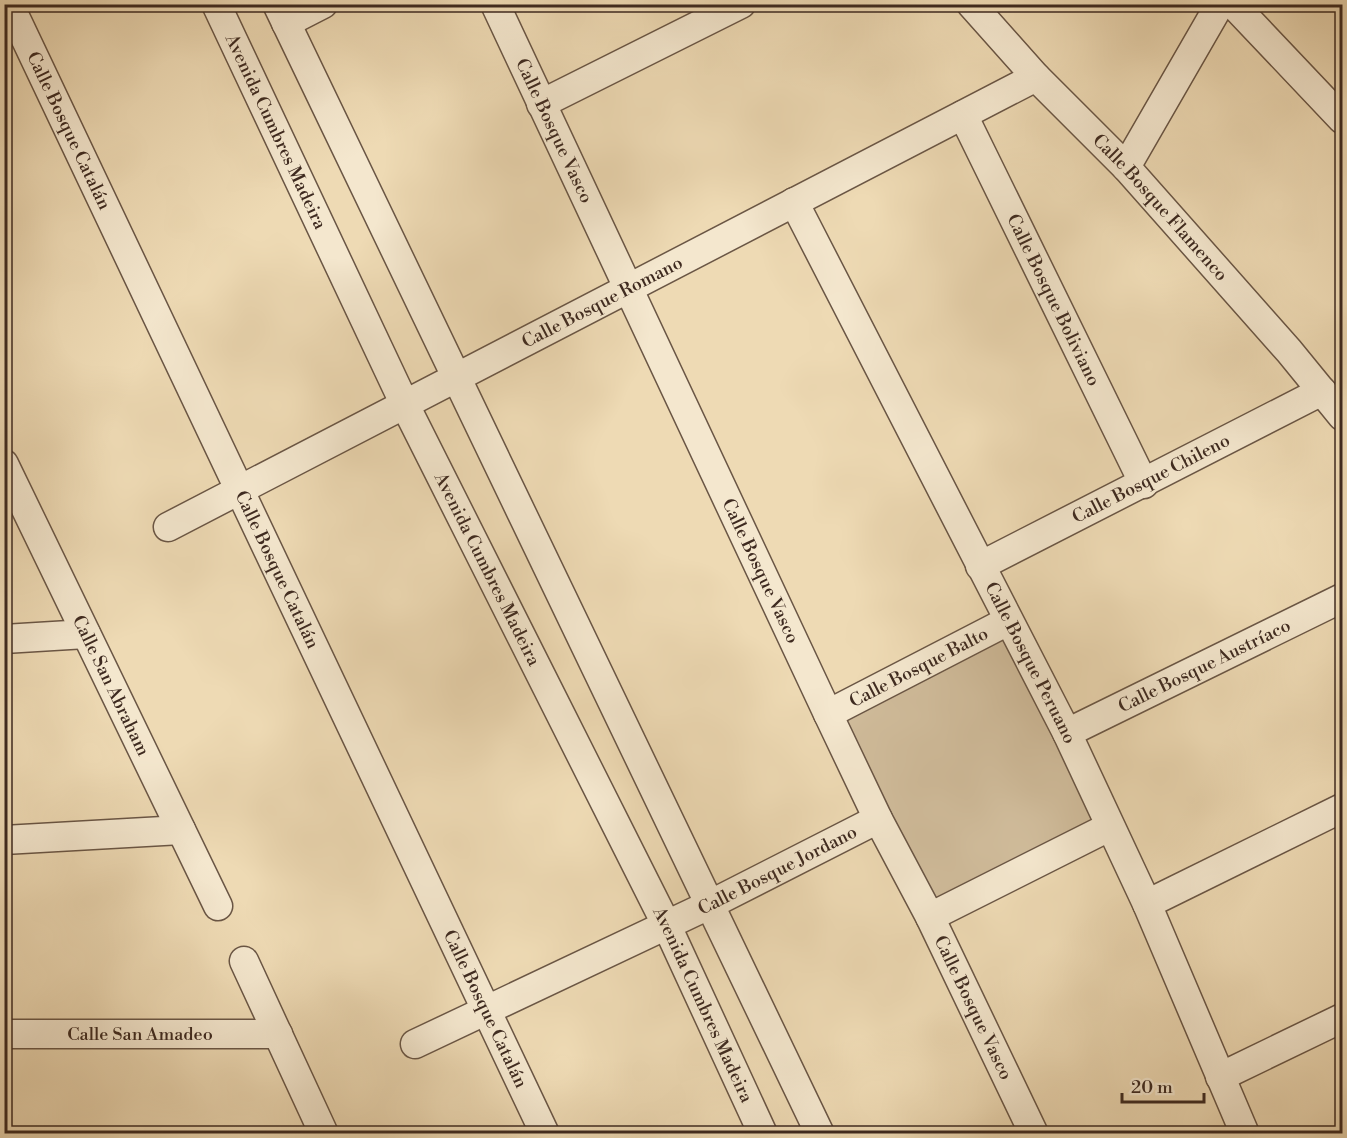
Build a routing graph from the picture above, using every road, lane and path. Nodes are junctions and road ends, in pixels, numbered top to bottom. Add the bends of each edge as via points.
1 (9, 4) edge
2 (216, 4) edge
3 (323, 4) edge
4 (495, 4) edge
5 (741, 4) edge
6 (971, 4) edge
7 (1220, 4) edge
8 (1233, 4) edge
9 (281, 14) edge
10 (1036, 77) junction
11 (541, 104) junction
12 (963, 115) junction
13 (1342, 120) edge
14 (1126, 167) junction
15 (794, 202) junction
16 (629, 287) junction
17 (455, 378) junction
18 (1322, 391) junction
19 (405, 405) junction
20 (1342, 416) edge
21 (4, 464) edge
22 (1144, 484) junction
23 (241, 489) junction
24 (168, 527) dead end
25 (980, 566) junction
26 (1342, 598) edge
27 (1008, 621) junction
28 (86, 634) junction
29 (4, 639) edge
30 (828, 714) junction
31 (1067, 733) junction
32 (1342, 807) edge
33 (878, 819) junction
34 (1109, 827) junction
35 (181, 830) junction
36 (4, 840) edge
37 (711, 904) junction
38 (1147, 904) junction
39 (218, 906) dead end
40 (930, 917) junction
41 (667, 926) junction
42 (244, 961) dead end
43 (486, 1009) junction
44 (1342, 1018) edge
45 (4, 1034) edge
46 (278, 1034) junction
47 (415, 1044) dead end
48 (1220, 1077) junction
49 (324, 1134) edge
50 (545, 1134) edge
51 (763, 1134) edge
52 (820, 1134) edge
53 (1034, 1134) edge
54 (1245, 1134) edge

1 - 23 street, Calle Bosque Catalán
2 - 19 street, Avenida Cumbres Madeira
3 - 9 street
4 - 11 street, Calle Bosque Vasco
5 - 11 street
6 - 10 street, Calle Bosque Flamenco
7 - 14 street
8 - 13 street
9 - 17 street
10 - 12 street, Calle Bosque Romano
10 - 14 street, Calle Bosque Flamenco
11 - 16 street, Calle Bosque Vasco
12 - 15 street, Calle Bosque Romano
12 - 22 street, Calle Bosque Boliviano
14 - 18 street, Calle Bosque Flamenco
15 - 16 street, Calle Bosque Romano
15 - 25 street, Calle Bosque Peruano
16 - 17 street, Calle Bosque Romano
16 - 30 street, Calle Bosque Vasco
17 - 19 street, Calle Bosque Romano
17 - 37 street
18 - 20 street, Calle Bosque Flamenco
18 - 22 street, Calle Bosque Chileno
19 - 23 street, Calle Bosque Romano
19 - 41 street, Avenida Cumbres Madeira
21 - 28 street, Calle San Abraham
22 - 25 street, Calle Bosque Chileno
23 - 24 street, Calle Bosque Romano
23 - 43 street, Calle Bosque Catalán
25 - 27 street, Calle Bosque Peruano
26 - 31 street, Calle Bosque Austríaco
27 - 30 street, Calle Bosque Balto
27 - 31 street, Calle Bosque Peruano
28 - 29 street
28 - 35 street, Calle San Abraham
30 - 33 street, Calle Bosque Vasco
31 - 34 street, Calle Bosque Peruano
32 - 38 street
33 - 37 street, Calle Bosque Jordano
33 - 40 street, Calle Bosque Vasco
34 - 38 street, Calle Bosque Peruano
34 - 40 street
35 - 36 street
35 - 39 street, Calle San Abraham
37 - 41 street, Calle Bosque Jordano
37 - 52 street
38 - 48 street, Calle Bosque Peruano
40 - 53 street, Calle Bosque Vasco
41 - 43 street, Calle Bosque Jordano
41 - 51 street, Avenida Cumbres Madeira
42 - 46 street
43 - 47 street, Calle Bosque Jordano
43 - 50 street, Calle Bosque Catalán
44 - 48 street
45 - 46 street, Calle San Amadeo
46 - 49 street
48 - 54 street, Calle Bosque Peruano

